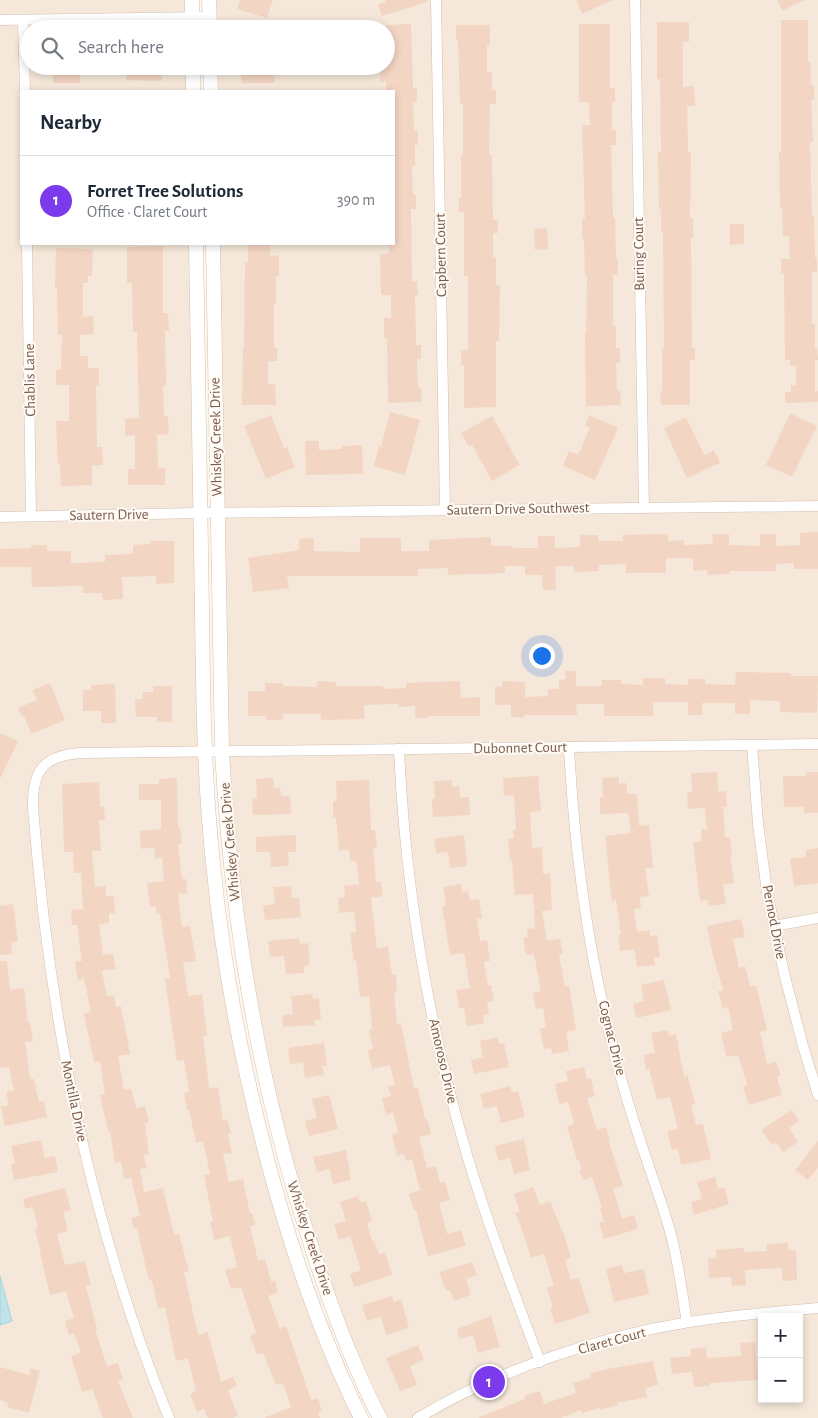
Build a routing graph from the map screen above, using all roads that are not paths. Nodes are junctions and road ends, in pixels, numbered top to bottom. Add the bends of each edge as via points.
1 (192, 0) edge
2 (209, 0) edge
3 (436, 0) edge
4 (635, 0) edge
5 (0, 20) edge
6 (23, 20) edge
7 (192, 20) edge
8 (209, 20) edge
9 (24, 75) edge
10 (193, 75) edge
11 (210, 75) edge
12 (24, 90) edge
13 (193, 90) edge
14 (211, 90) edge
15 (27, 245) edge
16 (196, 245) edge
17 (213, 245) edge
18 (818, 506) edge
19 (644, 508) junction
20 (445, 510) junction
21 (200, 513) junction
22 (218, 513) junction
23 (31, 516) junction
24 (0, 517) edge
25 (818, 744) edge
26 (752, 745) junction
27 (569, 747) junction
28 (399, 749) junction
29 (205, 751) junction
30 (222, 752) junction
31 (39, 773) joint
32 (818, 918) edge
33 (774, 926) junction
34 (818, 1095) edge
35 (818, 1308) edge
36 (687, 1322) junction
37 (540, 1362) junction
38 (169, 1418) edge
39 (361, 1418) edge
40 (380, 1418) edge
41 (418, 1418) edge

1 - 7 street
2 - 8 street
3 - 20 street, Capbern Court
4 - 19 street, Buring Court
5 - 6 street
9 - 12 street
10 - 13 street
11 - 14 street
15 - 23 street, Chablis Lane
16 - 21 street, Whiskey Creek Drive
17 - 22 street, Whiskey Creek Drive
18 - 19 street, Sautern Drive Southwest
19 - 20 street, Sautern Drive Southwest
20 - 22 street, Sautern Drive Southwest
21 - 22 street, Sautern Drive
21 - 23 street, Sautern Drive
21 - 29 street, Whiskey Creek Drive
22 - 30 street, Whiskey Creek Drive
23 - 24 street, Sautern Drive
25 - 26 street, Dubonnet Court
26 - 27 street, Dubonnet Court
26 - 33 street, Pernod Drive via 758,824
27 - 28 street, Dubonnet Court
27 - 36 street, Cognac Drive via 579,868 609,1034 673,1243
28 - 30 street, Dubonnet Court
28 - 37 street, Amoroso Drive via 410,886 437,1037 489,1225
29 - 30 street, Dubonnet Court
29 - 31 street, Dubonnet Court via 68,754 54,758
29 - 39 street, Whiskey Creek Drive via 220,927 254,1106 305,1282
30 - 40 street, Whiskey Creek Drive via 235,900 250,1005 266,1082 299,1209 324,1287
31 - 38 street, Montilla Drive via 32,795 36,857 56,1006 74,1100 111,1248 137,1332
32 - 33 street
33 - 34 street, Pernod Drive
35 - 36 street, Claret Court
36 - 37 street, Claret Court via 594,1344
37 - 41 street, Claret Court via 498,1378

